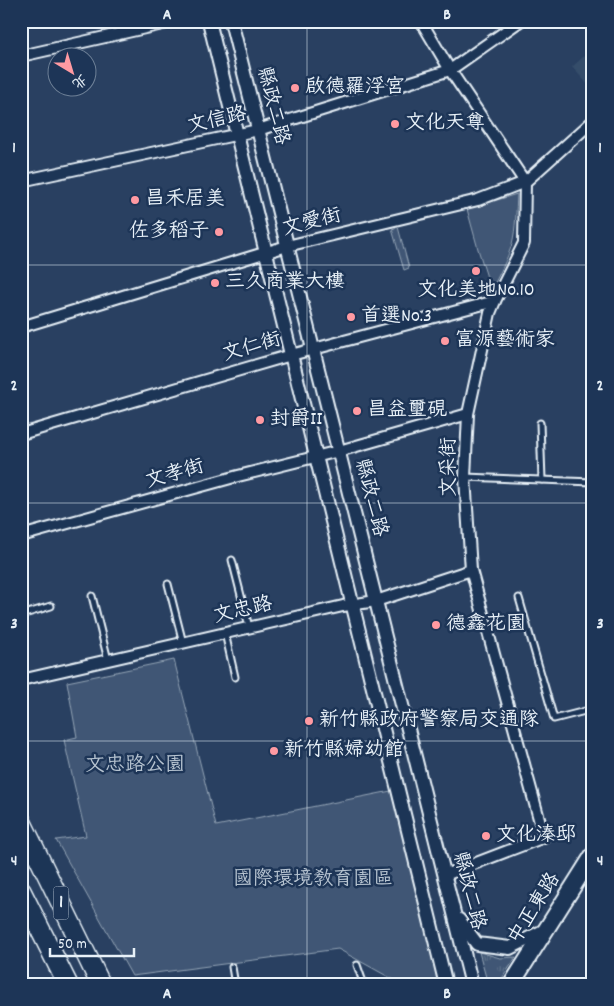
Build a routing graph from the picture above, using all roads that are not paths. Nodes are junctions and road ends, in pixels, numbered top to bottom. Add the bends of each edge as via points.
1 (176, 21) edge
2 (209, 21) edge
3 (231, 21) edge
4 (421, 21) edge
5 (520, 21) edge
6 (21, 56) edge
7 (450, 70) junction
8 (593, 121) edge
9 (258, 130) junction
10 (237, 135) junction
11 (21, 181) edge
12 (525, 182) junction
13 (287, 246) junction
14 (266, 253) junction
15 (495, 301) junction
16 (21, 327) edge
17 (313, 349) junction
18 (291, 355) junction
19 (468, 414) junction
20 (540, 422) dead end
21 (21, 434) edge
22 (338, 451) junction
23 (316, 456) junction
24 (465, 477) junction
25 (542, 480) junction
26 (593, 482) edge
27 (21, 536) edge
28 (232, 560) dead end
29 (472, 570) junction
30 (168, 584) dead end
31 (92, 596) dead end
32 (519, 598) dead end
33 (376, 601) junction
34 (352, 605) junction
35 (51, 606) dead end
36 (21, 615) edge
37 (249, 628) junction
38 (225, 633) junction
39 (183, 643) junction
40 (108, 660) junction
41 (235, 677) dead end
42 (21, 680) edge
43 (593, 709) edge
44 (21, 821) edge
45 (593, 854) edge
46 (444, 875) junction
47 (21, 891) edge
48 (454, 914) junction
49 (545, 930) junction
50 (357, 965) dead end
51 (232, 967) dead end
52 (68, 985) edge
53 (101, 985) edge
54 (235, 985) edge
55 (364, 985) edge
56 (446, 985) edge
57 (472, 985) edge
58 (511, 985) edge

1 - 6 street
2 - 10 street, 縣政二路
3 - 9 street, 縣政二路
4 - 7 street
5 - 7 street, 文信路
7 - 9 street, 文信路
7 - 12 street
8 - 12 street, 文愛街
9 - 10 street, 文信路
9 - 13 street, 縣政二路
10 - 11 street, 文信路
10 - 14 street, 縣政二路
12 - 13 street, 文愛街 via 478,200
12 - 15 street, 文采街 via 524,242
13 - 14 street, 文愛街
13 - 17 street, 縣政二路
14 - 16 street, 文愛街
14 - 18 street, 縣政二路
15 - 17 street, 文仁街
15 - 19 street, 文采街
17 - 18 street, 文仁街
17 - 22 street, 縣政二路
18 - 21 street, 文仁街
18 - 23 street, 縣政二路
19 - 22 street, 文孝街
19 - 24 street, 文采街
20 - 25 lane
22 - 23 street, 文孝街
22 - 33 street, 縣政二路
23 - 27 street, 文孝街
23 - 34 street, 縣政二路
24 - 25 lane
24 - 29 street, 文采街
25 - 26 lane
28 - 37 lane
29 - 33 street, 文忠路
29 - 46 street, 文采街 via 544,837
30 - 39 lane
31 - 40 lane
32 - 43 lane via 554,719
33 - 34 street, 文忠路
33 - 46 street, 縣政二路
34 - 37 street, 文忠路
34 - 56 street, 縣政二路
35 - 36 lane
37 - 38 street, 文忠路
38 - 39 street, 文忠路
38 - 41 lane
39 - 40 street, 文忠路
40 - 42 street, 文忠路
44 - 53 highway, 1
45 - 49 main road, 中正東路
46 - 48 street, 縣政二路
47 - 52 highway, 1
48 - 49 street via 477,944 510,948
48 - 57 street, 縣政二路
49 - 58 main road, 中正東路
50 - 55 lane
51 - 54 lane

